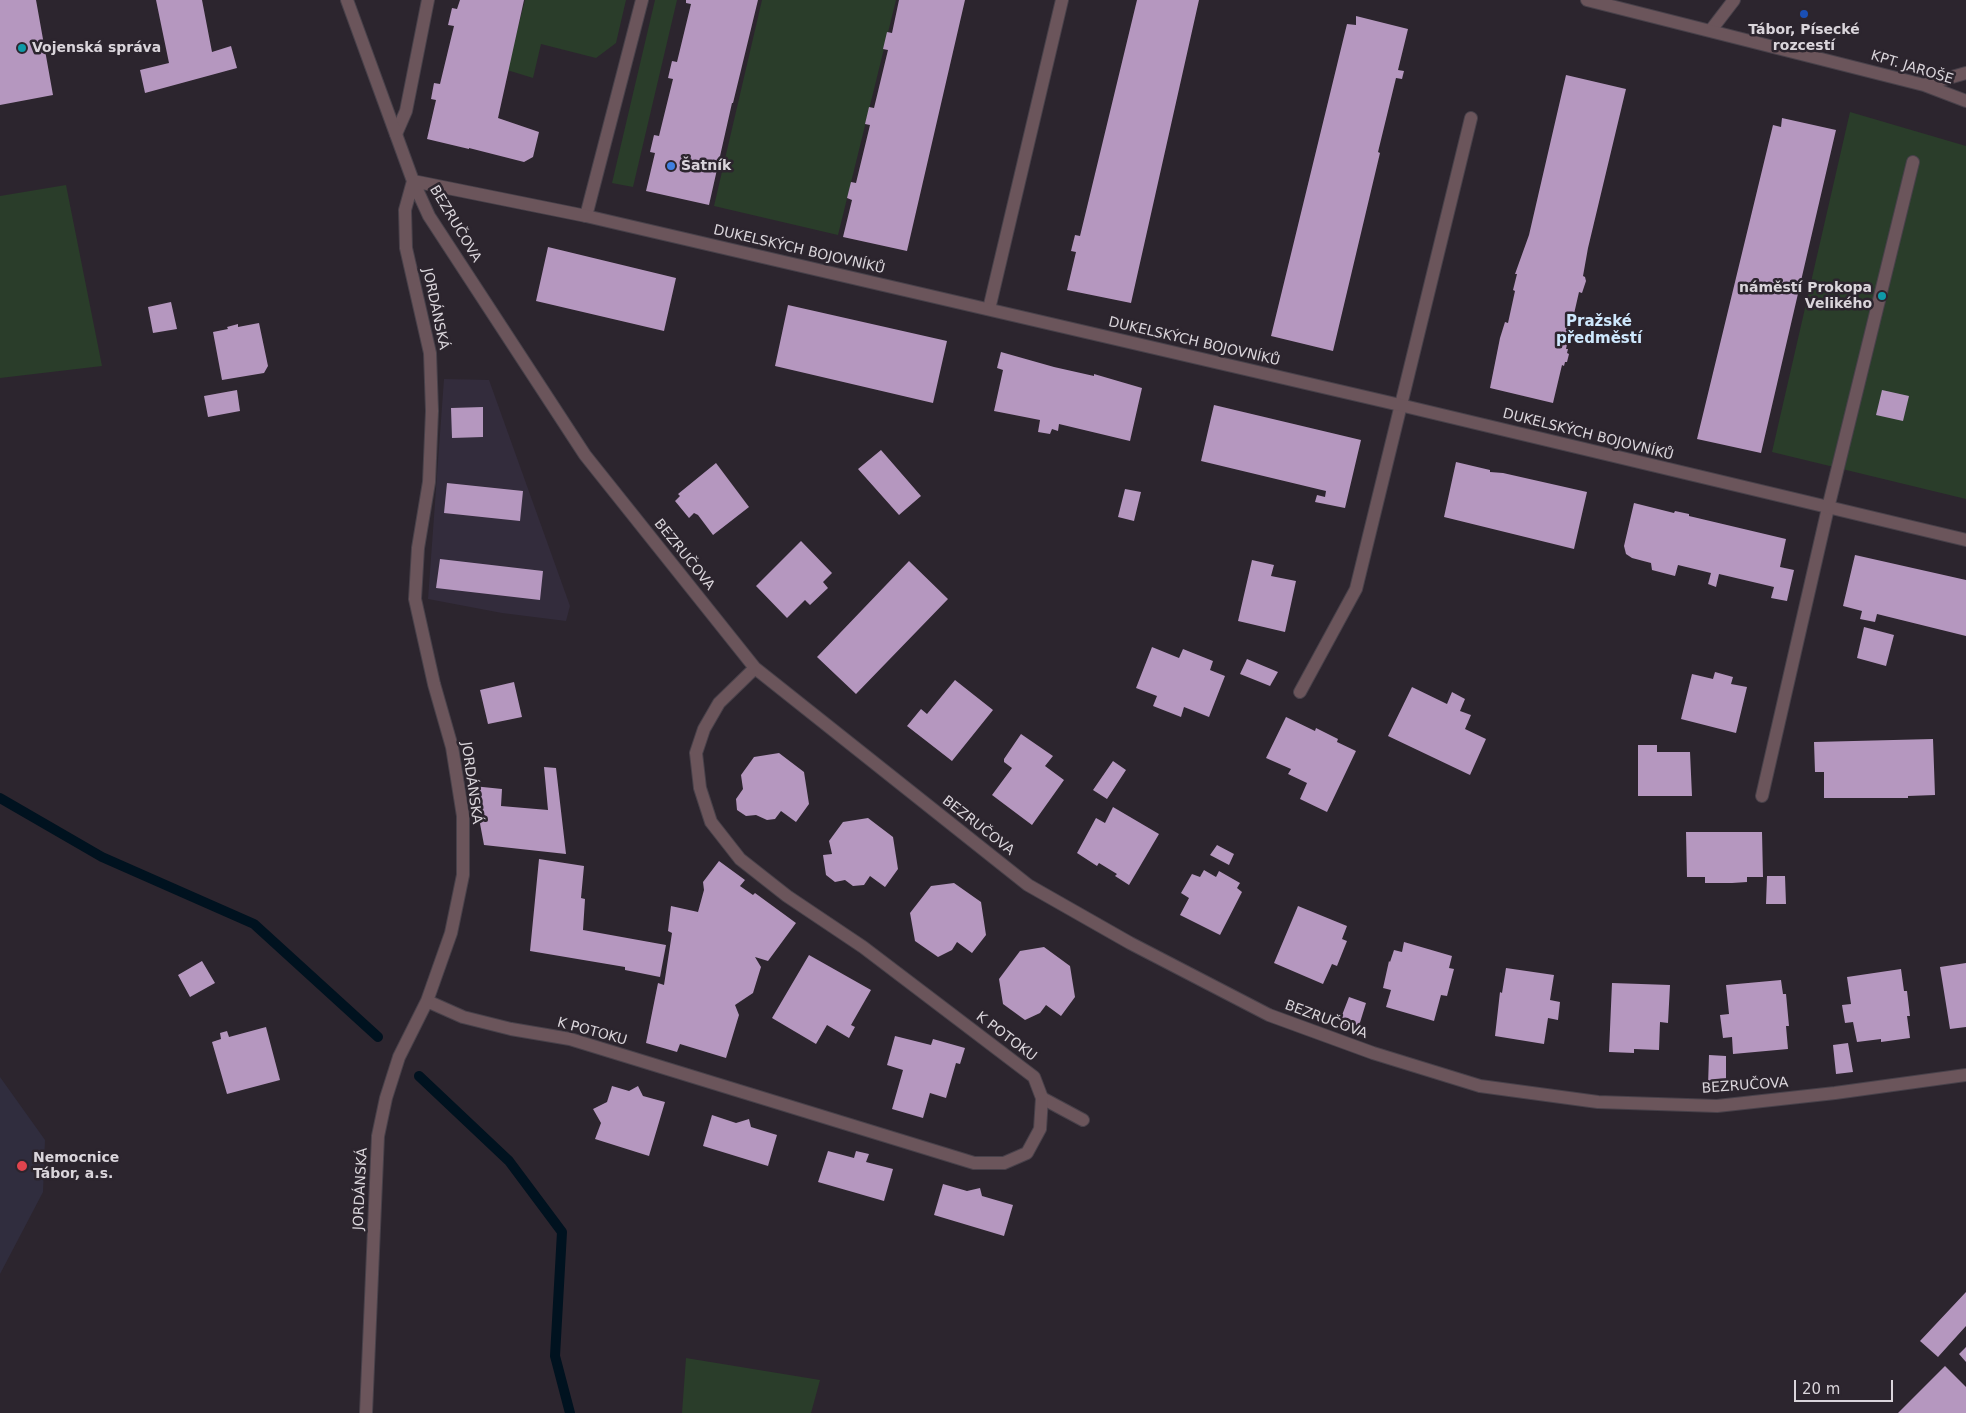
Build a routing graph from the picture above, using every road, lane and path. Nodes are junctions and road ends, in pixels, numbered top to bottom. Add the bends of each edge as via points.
1 (348, 0) edge
2 (428, 0) edge
3 (642, 0) edge
4 (1062, 0) edge
5 (1587, 0) edge
6 (1734, 0) edge
7 (1711, 30) junction
8 (1966, 73) edge
9 (1924, 85) junction
10 (1966, 101) edge
11 (1471, 118) dead end
12 (396, 134) junction
13 (1913, 162) dead end
14 (412, 181) junction
15 (586, 216) junction
16 (989, 310) junction
17 (1400, 405) junction
18 (1828, 508) junction
19 (1966, 540) edge
20 (755, 668) junction
21 (1300, 692) dead end
22 (1762, 796) dead end
23 (427, 1001) junction
24 (1966, 1075) edge
25 (1042, 1098) junction
26 (1083, 1120) dead end
27 (366, 1413) edge

1 - 12 street, BEZRUČOVA
2 - 12 street via 406,111
3 - 15 street
4 - 16 street
5 - 7 street, KPT. JAROŠE
6 - 7 street
7 - 9 street, KPT. JAROŠE
8 - 9 street
9 - 10 street, KPT. JAROŠE
11 - 17 street
12 - 14 street, BEZRUČOVA
13 - 18 street
14 - 15 street, DUKELSKÝCH BOJOVNÍKŮ
14 - 20 street, BEZRUČOVA via 430,216 585,455
14 - 23 street, JORDÁNSKÁ via 405,210 406,248 430,353 432,411 429,482 418,548 415,599 452,747 463,816 463,875 451,933
15 - 16 street, DUKELSKÝCH BOJOVNÍKŮ
16 - 17 street, DUKELSKÝCH BOJOVNÍKŮ
17 - 18 street, DUKELSKÝCH BOJOVNÍKŮ
17 - 21 street via 1356,589
18 - 19 street, DUKELSKÝCH BOJOVNÍKŮ
18 - 22 street
20 - 24 street, BEZRUČOVA via 1028,885 1130,943 1269,1015 1373,1053 1480,1086 1598,1102 1718,1106
20 - 25 street, K POTOKU via 720,703 704,729 696,754 700,788 711,822 740,859 787,896 863,947 1034,1077
23 - 25 street, K POTOKU via 463,1017 511,1030 570,1039 974,1163 1004,1163 1027,1153 1040,1129
23 - 27 street, JORDÁNSKÁ via 398,1057 378,1136
25 - 26 street

